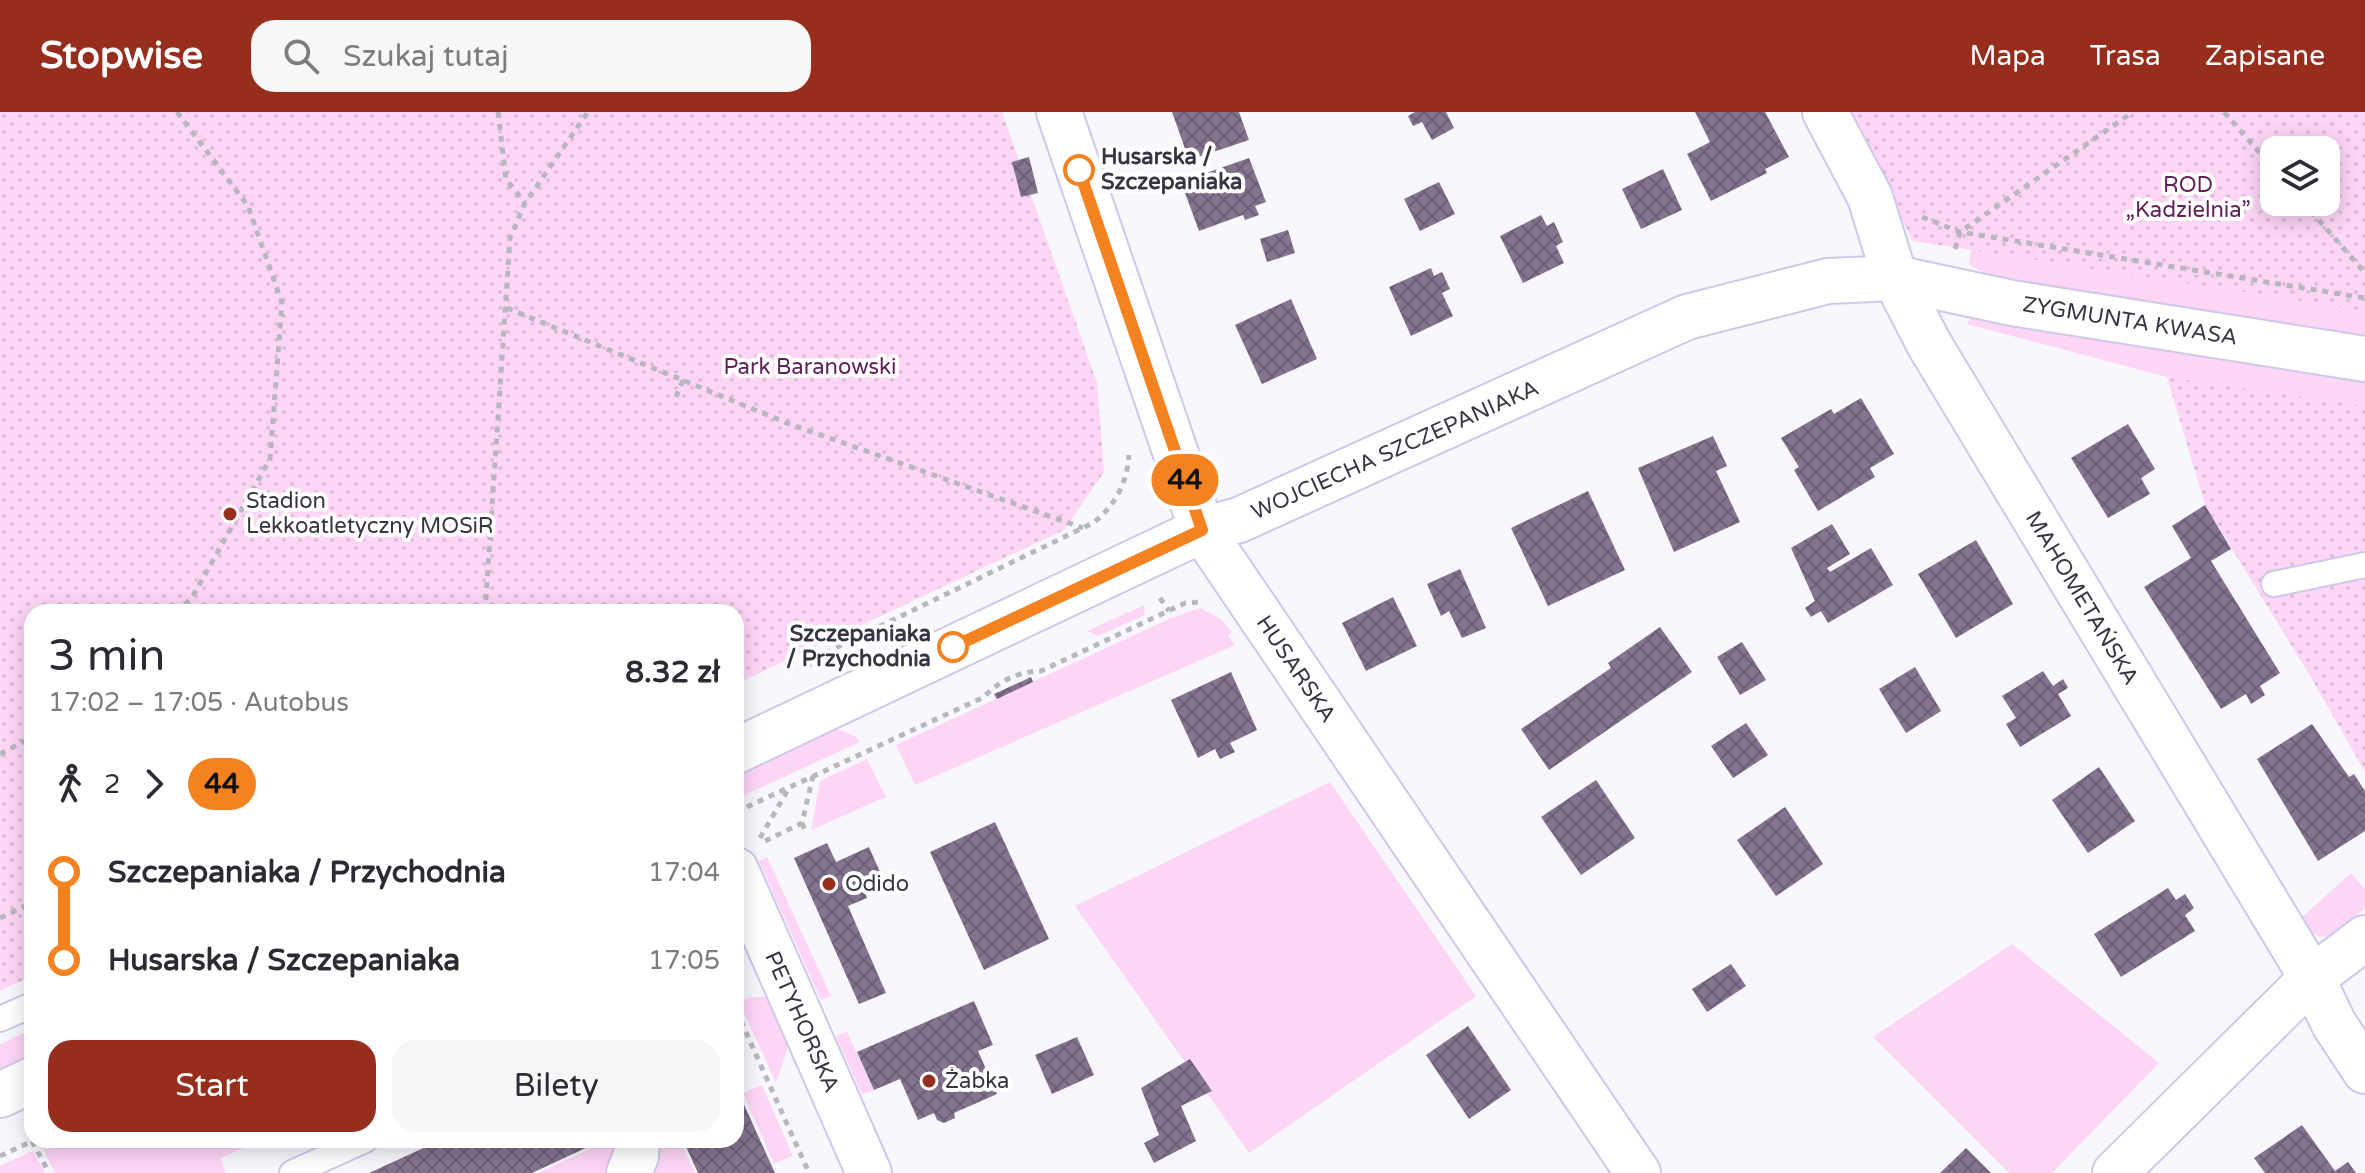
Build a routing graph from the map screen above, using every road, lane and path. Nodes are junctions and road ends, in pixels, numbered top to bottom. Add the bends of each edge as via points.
1 (177, 112) edge
2 (498, 112) edge
3 (588, 112) edge
4 (1059, 112) edge
5 (1825, 112) edge
6 (2133, 112) edge
7 (2224, 112) edge
8 (2260, 153) edge
9 (525, 203) junction
10 (1918, 215) dead end
11 (2315, 216) edge
12 (1960, 232) junction
13 (2365, 273) edge
14 (1895, 278) junction
15 (2365, 298) edge
16 (507, 308) junction
17 (2365, 359) edge
18 (683, 380) junction
19 (676, 397) dead end
20 (1202, 530) junction
21 (2365, 565) edge
22 (2274, 584) dead end
23 (1160, 598) dead end
24 (1205, 603) dead end
25 (186, 604) edge
26 (486, 604) edge
27 (1169, 611) junction
28 (797, 673) dead end
29 (24, 741) edge
30 (744, 747) edge
31 (0, 754) edge
32 (813, 776) junction
33 (789, 787) junction
34 (744, 808) edge
35 (802, 823) junction
36 (806, 833) dead end
37 (744, 888) edge
38 (24, 907) edge
39 (0, 918) edge
40 (2365, 938) edge
41 (2312, 978) junction
42 (24, 1008) edge
43 (0, 1019) edge
44 (744, 1028) edge
45 (2365, 1071) edge
46 (24, 1084) edge
47 (0, 1095) edge
48 (24, 1145) edge
49 (37, 1148) edge
50 (347, 1148) edge
51 (636, 1148) edge
52 (0, 1156) edge
53 (49, 1173) edge
54 (292, 1173) edge
55 (629, 1173) edge
56 (809, 1173) edge
57 (869, 1173) edge
58 (1638, 1173) edge
59 (2115, 1173) edge

1 - 25 path via 248,206 282,303 270,459
2 - 9 path via 506,179
3 - 9 path
4 - 20 street, HUSARSKA
5 - 14 street, MAHOMETAŃSKA via 1870,197
6 - 12 path
7 - 8 path
9 - 16 path via 510,238
10 - 12 path
11 - 13 path
12 - 15 path
14 - 17 street, ZYGMUNTA KWASA via 2012,303
14 - 20 street, WOJCIECHA SZCZEPANIAKA via 1828,281 1687,317 1239,520
14 - 41 street, MAHOMETAŃSKA via 1929,344
16 - 18 path
16 - 26 path
18 - 19 path
18 - 28 path via 787,423 1083,528 833,649
20 - 30 street, WOJCIECHA SZCZEPANIAKA
20 - 58 street, HUSARSKA
21 - 22 lane
23 - 27 path
24 - 27 path via 1185,603
27 - 32 path via 1041,671 1027,671 993,686 984,697
29 - 31 path
32 - 33 path
32 - 35 path
33 - 34 path
33 - 35 path via 757,845
35 - 36 path
37 - 57 street, PETYHORSKA
38 - 39 path
40 - 41 street
41 - 45 street, MAHOMETAŃSKA
41 - 59 street
42 - 43 lane
44 - 56 path
46 - 47 street
48 - 52 path
49 - 53 path
50 - 54 lane
51 - 55 street

